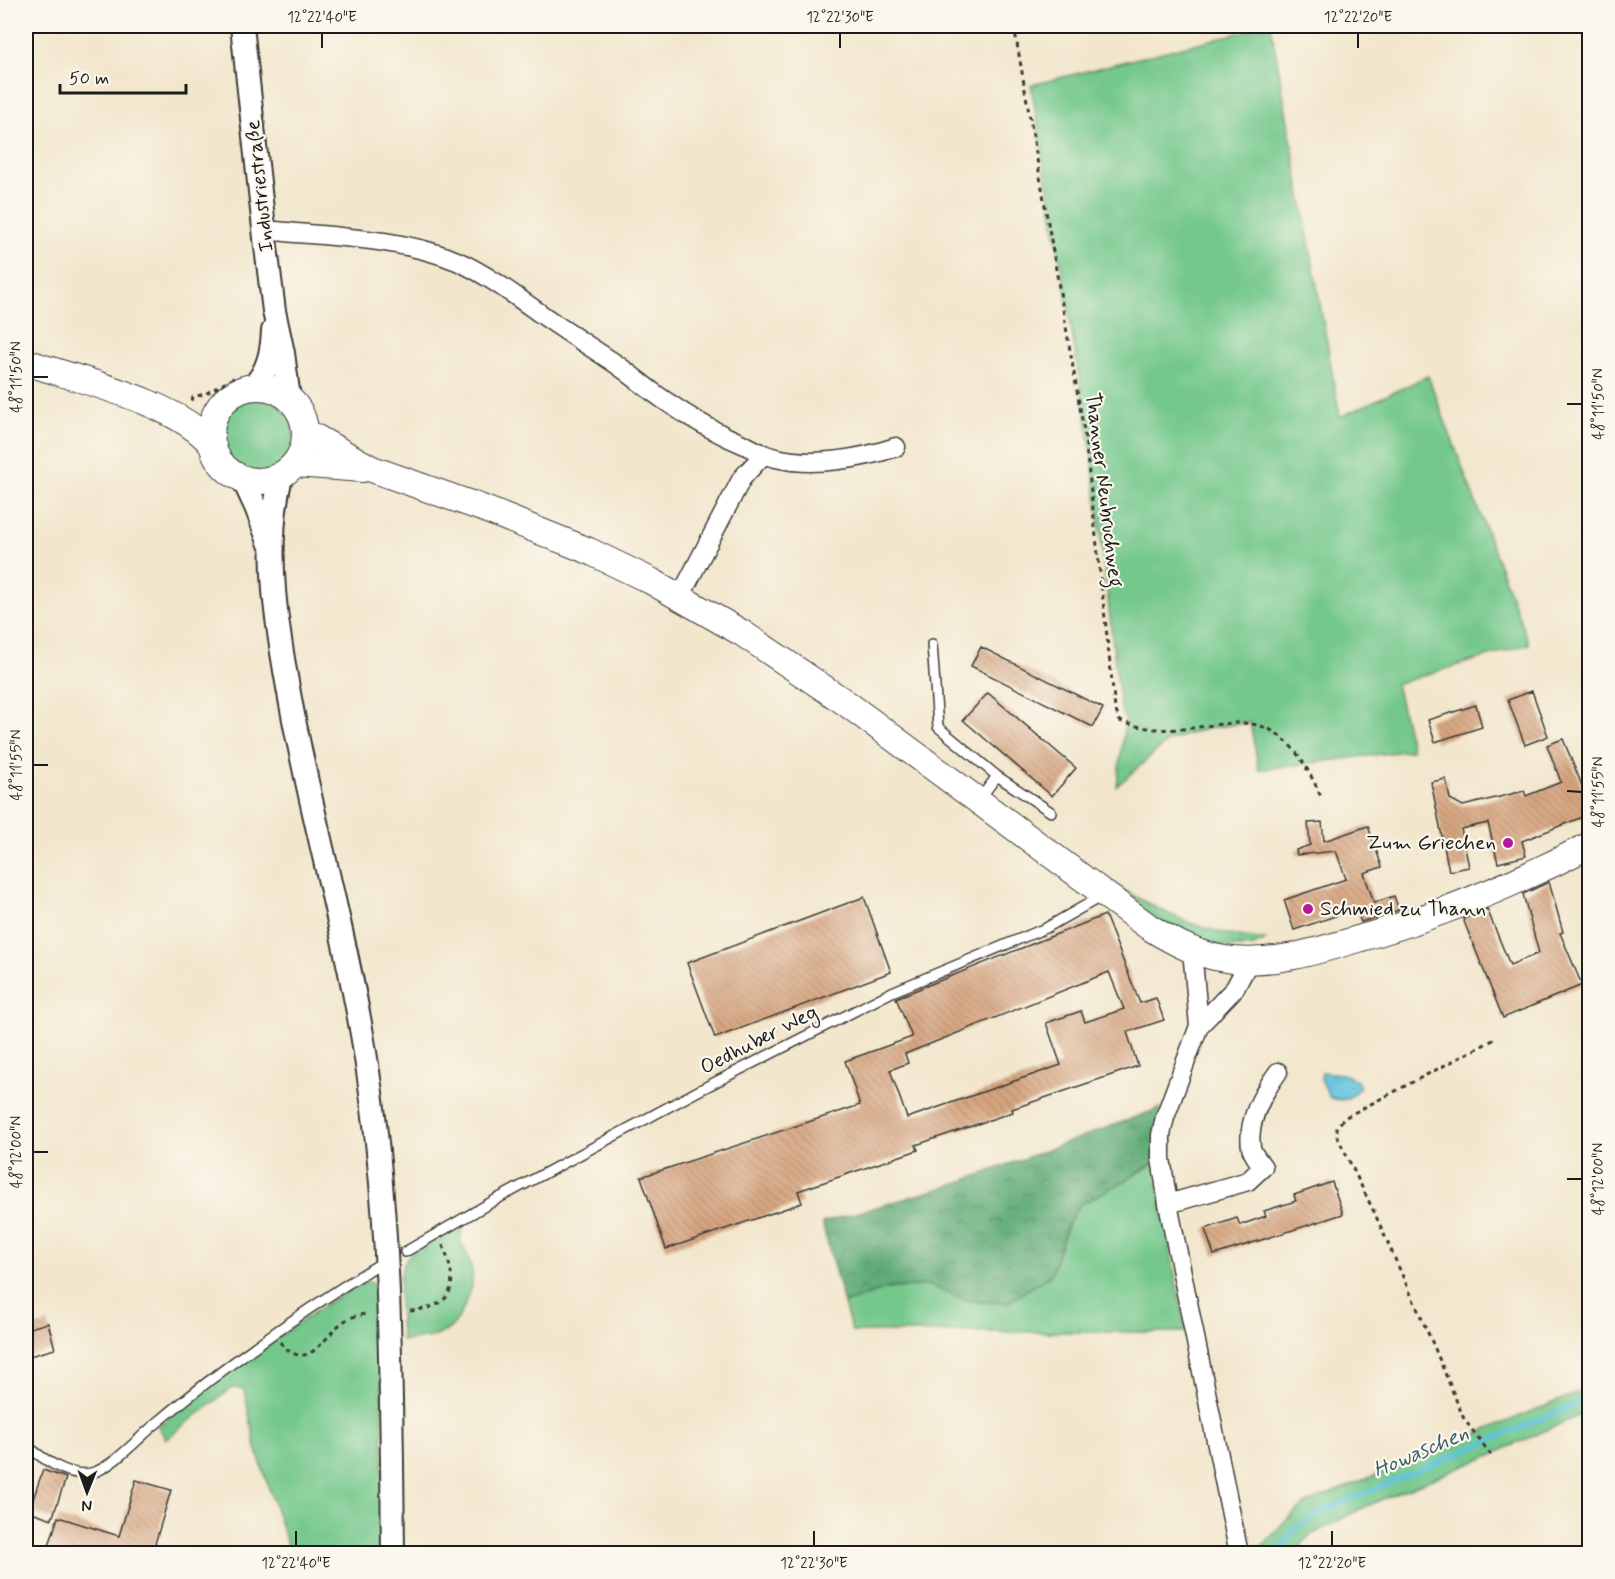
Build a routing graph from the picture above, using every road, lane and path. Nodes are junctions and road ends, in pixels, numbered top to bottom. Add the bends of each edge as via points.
1 (242, 26) edge
2 (1014, 26) edge
3 (265, 230) junction
4 (274, 311) junction
5 (26, 362) edge
6 (247, 381) junction
7 (124, 393) junction
8 (289, 399) junction
9 (222, 404) junction
10 (190, 408) junction
11 (306, 432) junction
12 (213, 446) junction
13 (896, 447) dead end
14 (764, 454) junction
15 (372, 469) junction
16 (288, 470) junction
17 (243, 479) junction
18 (271, 548) junction
19 (680, 597) junction
20 (932, 644) dead end
21 (998, 776) junction
22 (1321, 797) dead end
23 (979, 800) junction
24 (1051, 812) dead end
25 (1590, 845) edge
26 (1104, 895) junction
27 (1192, 950) junction
28 (1250, 960) junction
29 (1199, 1026) junction
30 (1495, 1039) dead end
31 (1278, 1072) dead end
32 (1168, 1204) junction
33 (438, 1233) junction
34 (396, 1256) junction
35 (410, 1311) dead end
36 (368, 1314) dead end
37 (276, 1333) junction
38 (26, 1445) edge
39 (1491, 1455) dead end
40 (393, 1554) edge
41 (1239, 1554) edge

1 - 3 street, Industriestraße
2 - 22 path, Thanner Neubruchweg via 1085,437 1115,709 1120,721 1154,730 1237,722 1258,724 1271,730 1302,759
3 - 4 street, Industriestraße
3 - 14 street via 379,242 458,262 513,294 663,400
4 - 6 street, Industriestraße via 272,346 262,377
4 - 8 street, Industriestraße
5 - 7 main road
6 - 8 main road
6 - 9 main road
6 - 10 path via 193,397
7 - 10 main road
7 - 12 main road via 185,423
8 - 11 main road via 302,416
9 - 10 main road
9 - 12 main road via 211,432
11 - 15 main road
11 - 16 main road via 304,446
12 - 17 main road via 221,463
13 - 14 street via 868,457 837,460 777,459
14 - 19 street via 742,478
15 - 16 main road
15 - 19 main road via 539,530
16 - 17 main road via 258,482
16 - 18 street
17 - 18 street
18 - 34 street via 284,667 299,752 352,982
19 - 23 main road via 779,656
20 - 21 lane via 938,726
21 - 23 lane
21 - 24 lane
23 - 26 main road
25 - 28 main road via 1495,890 1385,931 1297,956
26 - 27 main road via 1171,941
26 - 33 lane, Oedhuber Weg via 1046,928 892,992 700,1090
27 - 28 main road via 1219,958
27 - 29 street
28 - 29 street via 1235,988
29 - 32 street via 1161,1135
30 - 39 path via 1344,1118 1336,1136 1380,1225 1464,1419
31 - 32 street via 1257,1107 1251,1128 1251,1149 1263,1167 1248,1181
32 - 41 street
33 - 34 lane, Oedhuber Weg
33 - 35 path via 453,1274 449,1293 435,1306
34 - 37 lane, Oedhuber Weg via 331,1294
34 - 40 street
36 - 37 path via 347,1319 317,1350 308,1354 290,1351
37 - 38 lane, Oedhuber Weg via 202,1385 97,1472 68,1470

